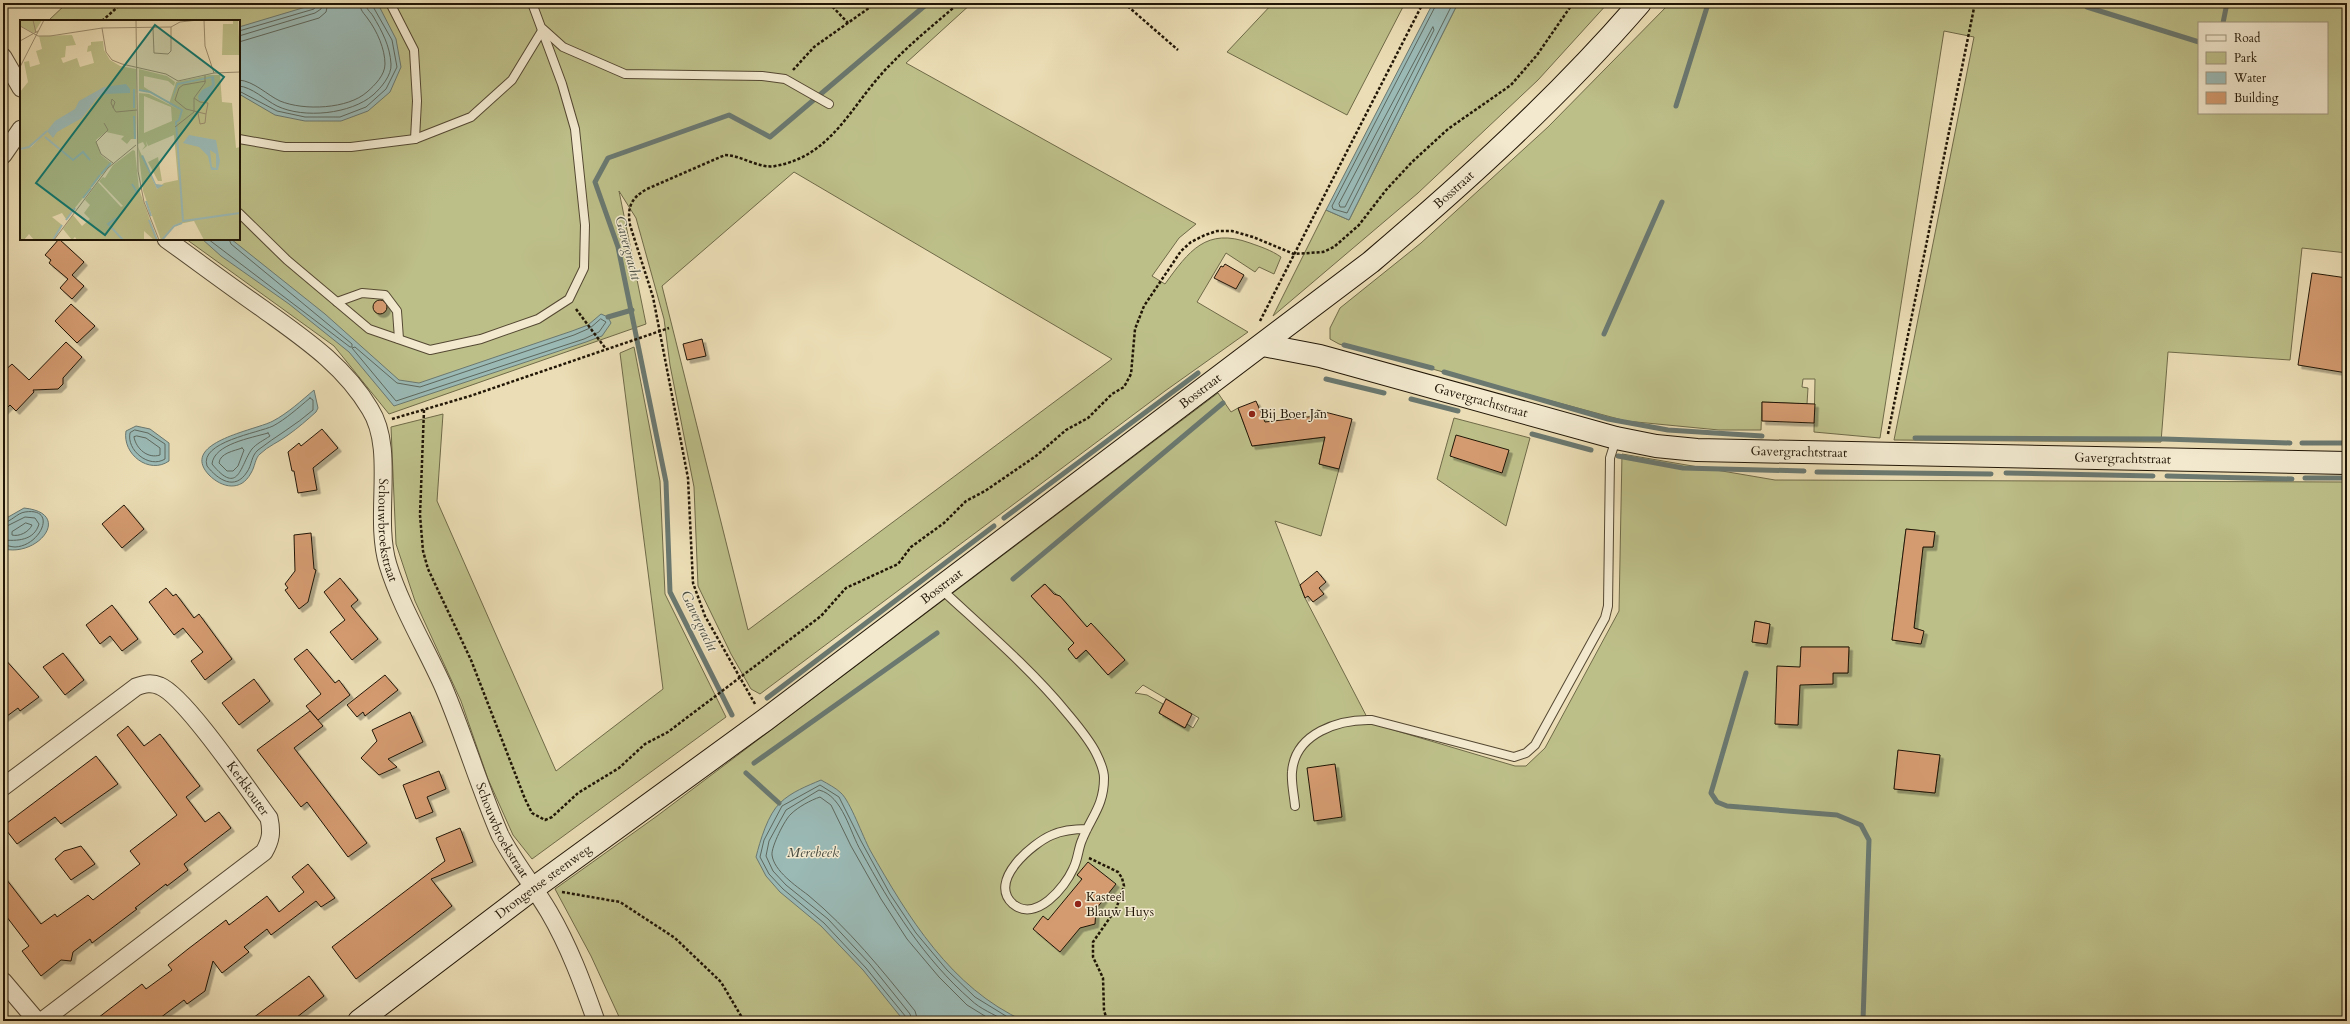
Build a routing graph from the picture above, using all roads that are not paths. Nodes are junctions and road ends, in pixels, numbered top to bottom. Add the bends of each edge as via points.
1 (390, 3) edge
2 (532, 3) edge
3 (1640, 3) edge
4 (543, 29) junction
5 (3, 57) edge
6 (20, 86) edge
7 (829, 104) dead end
8 (20, 130) edge
9 (240, 139) edge
10 (415, 139) junction
11 (3, 155) edge
12 (240, 214) edge
13 (167, 240) edge
14 (337, 302) junction
15 (399, 340) junction
16 (1267, 342) junction
17 (1616, 438) junction
18 (2347, 463) edge
19 (940, 588) junction
20 (730, 745) joint
21 (3, 787) edge
22 (1295, 806) dead end
23 (1087, 829) junction
24 (534, 888) junction
25 (3, 981) edge
26 (37, 1021) edge
27 (42, 1021) edge
28 (359, 1021) edge
29 (596, 1021) edge

1 - 10 lane via 414,50 417,101
2 - 4 lane
3 - 16 street, Bosstraat via 1611,37 1511,140 1461,186 1371,262
4 - 7 lane via 563,47 625,74 762,76 785,79
4 - 10 lane via 512,80 471,116
4 - 15 lane via 576,129 585,225 584,268 569,299 538,319 481,339 430,350
5 - 6 street
8 - 11 street
9 - 10 lane via 285,147 351,147
12 - 14 lane via 287,260
13 - 24 street, Schouwbroekstraat via 322,352 358,390 378,423 382,448 382,535 388,564 400,597 443,686 500,834 512,858
14 - 15 lane via 369,329
14 - 15 lane via 362,293 385,295 397,311
16 - 17 street, Gavergrachtstraat
16 - 19 street, Bosstraat
17 - 18 street, Gavergrachtstraat via 1656,446 1697,450
17 - 22 lane via 1610,458 1608,606 1605,618 1535,745 1526,753 1514,757 1372,720 1357,719 1337,724 1318,732 1302,745 1292,772
19 - 20 street, Bosstraat
19 - 23 lane via 1047,689 1096,752 1104,777 1095,817
20 - 24 street, Drongense steenweg
21 - 27 street, Kerkkouter via 136,688 153,684 180,700 269,818 272,830 270,842 264,852
23 - 23 lane via 1073,869 1049,900 1037,908 1024,908 1013,903 1007,892 1007,880 1019,859 1033,846 1052,835 1074,829
24 - 28 street, Drongense steenweg
24 - 29 street, Schouwbroekstraat via 574,962
25 - 26 street

